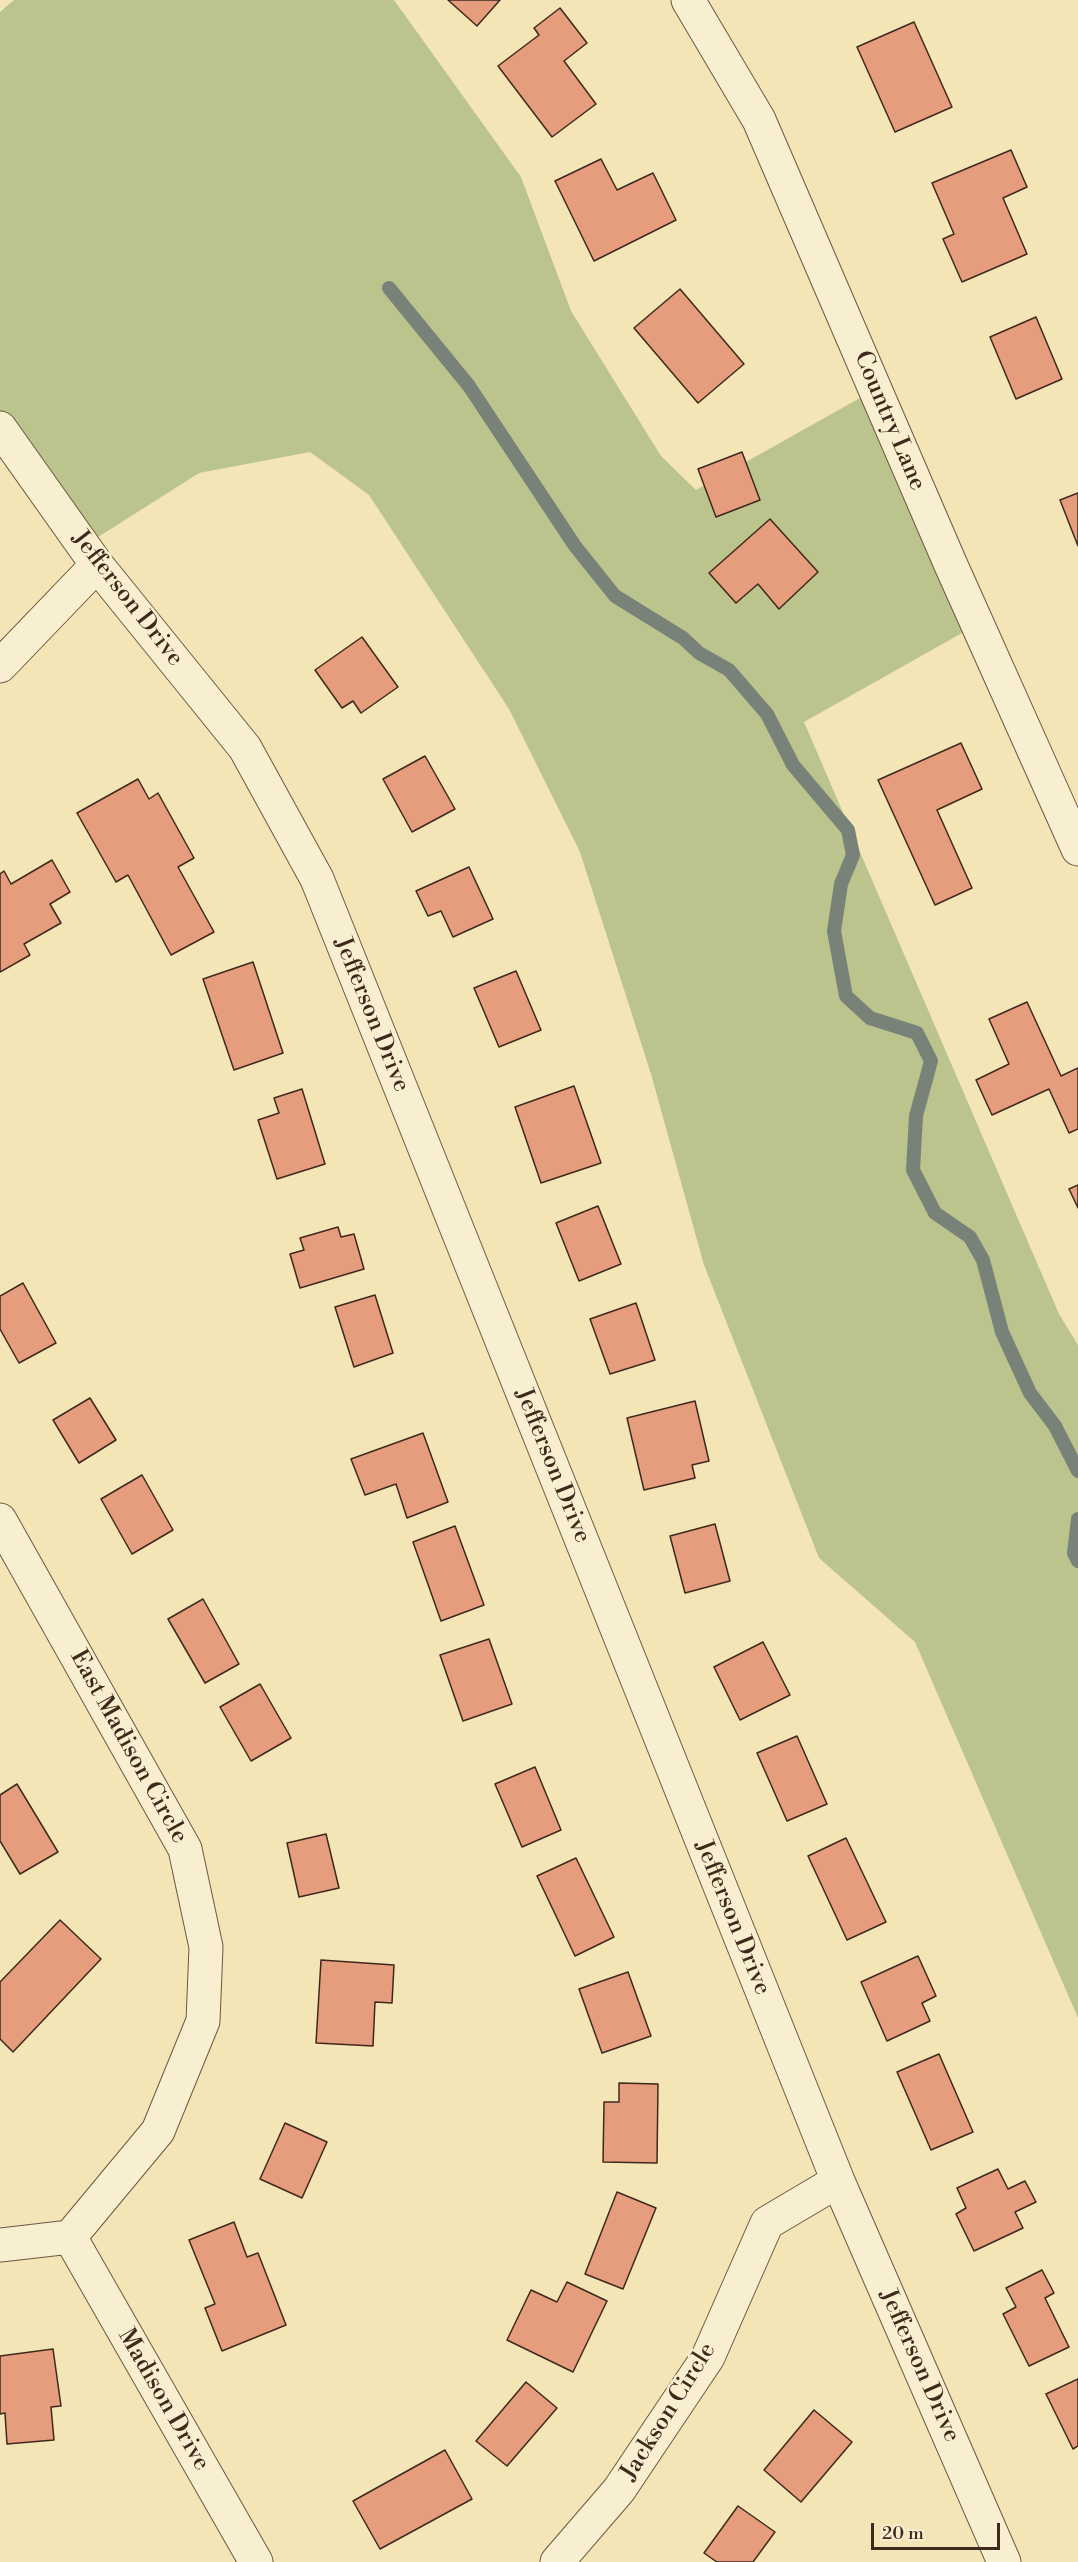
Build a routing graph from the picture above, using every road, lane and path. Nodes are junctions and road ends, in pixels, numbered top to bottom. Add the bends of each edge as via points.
1 (688, 0) edge
2 (0, 428) edge
3 (97, 565) junction
4 (0, 666) edge
5 (1078, 849) edge
6 (0, 1520) edge
7 (838, 2181) junction
8 (70, 2237) junction
9 (0, 2245) edge
10 (256, 2562) edge
11 (557, 2562) edge
12 (1004, 2562) edge

1 - 5 street, Country Lane via 759,120
2 - 3 street, Jefferson Drive
3 - 4 street
3 - 7 street, Jefferson Drive via 245,747 317,879
6 - 8 street, East Madison Circle via 185,1849 206,1947 203,2021 158,2131
7 - 11 street, Jackson Circle via 766,2223 708,2357 619,2490
7 - 12 street, Jefferson Drive
8 - 9 street
8 - 10 street, Madison Drive

